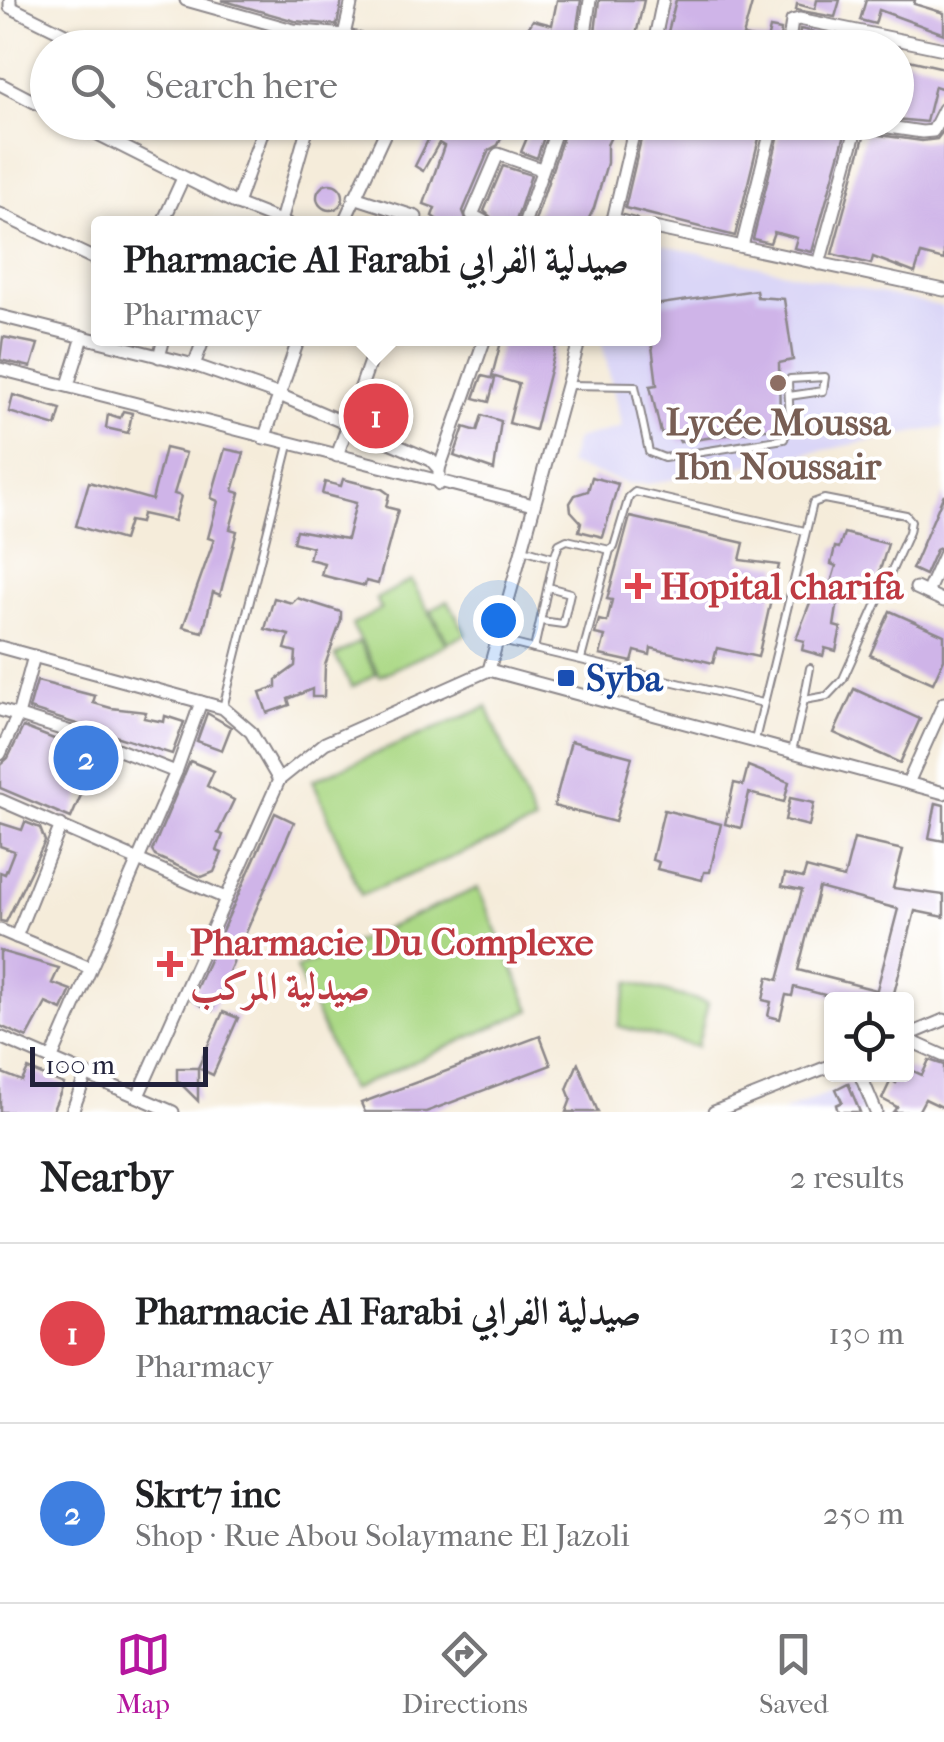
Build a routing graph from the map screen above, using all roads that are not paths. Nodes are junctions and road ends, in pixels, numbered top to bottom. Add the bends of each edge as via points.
1 (10, 0) edge
2 (186, 0) edge
3 (352, 0) edge
4 (590, 0) edge
5 (663, 0) edge
6 (57, 30) edge
7 (293, 30) edge
8 (340, 30) edge
9 (586, 30) edge
10 (657, 30) edge
11 (791, 30) edge
12 (837, 30) edge
13 (914, 46) edge
14 (944, 49) edge
15 (0, 84) edge
16 (30, 100) edge
17 (944, 109) edge
18 (914, 128) edge
19 (109, 140) edge
20 (260, 140) edge
21 (304, 140) edge
22 (381, 140) edge
23 (552, 140) edge
24 (629, 140) edge
25 (769, 140) edge
26 (852, 140) edge
27 (542, 169) junction
28 (183, 178) junction
29 (354, 197) junction
30 (237, 204) junction
31 (0, 214) edge
32 (166, 216) edge
33 (255, 216) edge
34 (286, 216) edge
35 (346, 216) edge
36 (413, 216) edge
37 (474, 216) edge
38 (527, 216) edge
39 (613, 216) edge
40 (661, 229) edge
41 (742, 246) junction
42 (91, 258) edge
43 (819, 264) junction
44 (944, 290) edge
45 (0, 316) edge
46 (83, 337) junction
47 (91, 338) edge
48 (125, 346) edge
49 (162, 346) edge
50 (201, 346) edge
51 (295, 346) edge
52 (375, 346) edge
53 (482, 346) edge
54 (578, 346) edge
55 (159, 357) junction
56 (194, 365) junction
57 (0, 368) edge
58 (68, 385) junction
59 (567, 385) junction
60 (277, 394) junction
61 (789, 396) junction
62 (345, 426) junction
63 (264, 439) junction
64 (290, 446) junction
65 (337, 456) junction
66 (439, 469) junction
67 (439, 484) junction
68 (533, 506) junction
69 (806, 532) junction
70 (522, 549) junction
71 (610, 550) junction
72 (944, 554) edge
73 (554, 558) junction
74 (548, 586) junction
75 (944, 600) edge
76 (541, 621) junction
77 (497, 640) junction
78 (0, 647) edge
79 (534, 648) junction
80 (34, 656) junction
81 (581, 658) junction
82 (810, 668) dead end
83 (489, 670) junction
84 (804, 700) junction
85 (201, 702) junction
86 (763, 703) junction
87 (944, 703) edge
88 (224, 708) junction
89 (0, 710) edge
90 (18, 715) junction
91 (755, 742) junction
92 (792, 751) junction
93 (0, 754) edge
94 (176, 772) junction
95 (279, 780) junction
96 (908, 782) junction
97 (944, 793) edge
98 (0, 800) edge
99 (60, 825) junction
100 (138, 857) junction
101 (223, 898) junction
102 (0, 930) edge
103 (16, 937) junction
104 (90, 968) junction
105 (944, 1020) edge
106 (914, 1033) edge
107 (0, 1037) edge
108 (914, 1041) edge
109 (944, 1056) edge
110 (51, 1060) junction
111 (824, 1069) edge
112 (86, 1076) junction
113 (863, 1082) edge
114 (138, 1096) junction
115 (72, 1112) edge
116 (173, 1112) edge
117 (714, 1112) edge
118 (876, 1112) edge

1 - 6 street via 10,7
2 - 7 street
3 - 8 street
4 - 9 street
5 - 10 street
11 - 12 street via 798,19
13 - 14 street
15 - 16 street
17 - 18 street via 933,130
19 - 28 street
20 - 30 street
21 - 34 street
22 - 29 street
23 - 27 street
24 - 39 street
25 - 41 street
26 - 43 street
27 - 37 street via 498,154
27 - 38 street
28 - 30 street
28 - 32 street
29 - 35 street
29 - 36 street
30 - 33 street
31 - 42 street
40 - 41 street
41 - 43 street
43 - 44 street
45 - 46 street
46 - 47 street
46 - 58 street
48 - 55 street
49 - 55 street
50 - 56 street
51 - 60 street
52 - 62 street
53 - 66 street
54 - 59 street
55 - 56 street
56 - 60 street
57 - 58 street
58 - 63 street
59 - 61 lane via 634,386 650,452 664,458 784,439
59 - 68 street
60 - 62 street
60 - 63 street
61 - 61 lane via 795,376 825,378 822,391
62 - 65 street
62 - 66 street
63 - 64 street
64 - 65 street
64 - 88 lane
65 - 67 street
66 - 67 street
67 - 68 street
68 - 70 street
69 - 71 lane via 635,492
69 - 84 lane via 816,499 912,521 843,679 827,696
69 - 86 lane
70 - 73 lane
70 - 77 street
71 - 73 lane via 566,540
71 - 81 lane
72 - 75 street via 921,591
73 - 74 lane
74 - 76 lane
74 - 76 lane via 571,599 563,624
76 - 79 lane
77 - 79 lane
77 - 83 street
78 - 80 street
79 - 81 lane
80 - 85 street
80 - 90 street
81 - 86 lane
82 - 84 lane
83 - 91 street
83 - 95 street via 325,744
84 - 92 lane
85 - 88 street
85 - 94 street
86 - 91 lane
87 - 96 street
88 - 95 street via 251,732
89 - 90 street
90 - 93 street
90 - 94 street
91 - 92 street
92 - 96 street
94 - 100 street
95 - 101 street
96 - 97 street
98 - 99 street
99 - 100 street
99 - 103 street
100 - 101 street
100 - 104 street
101 - 114 street
102 - 103 street
103 - 104 street
104 - 110 street
105 - 106 street
107 - 110 street
108 - 109 street
110 - 112 street
111 - 117 street
112 - 114 street
112 - 115 street
113 - 118 street
114 - 116 street

